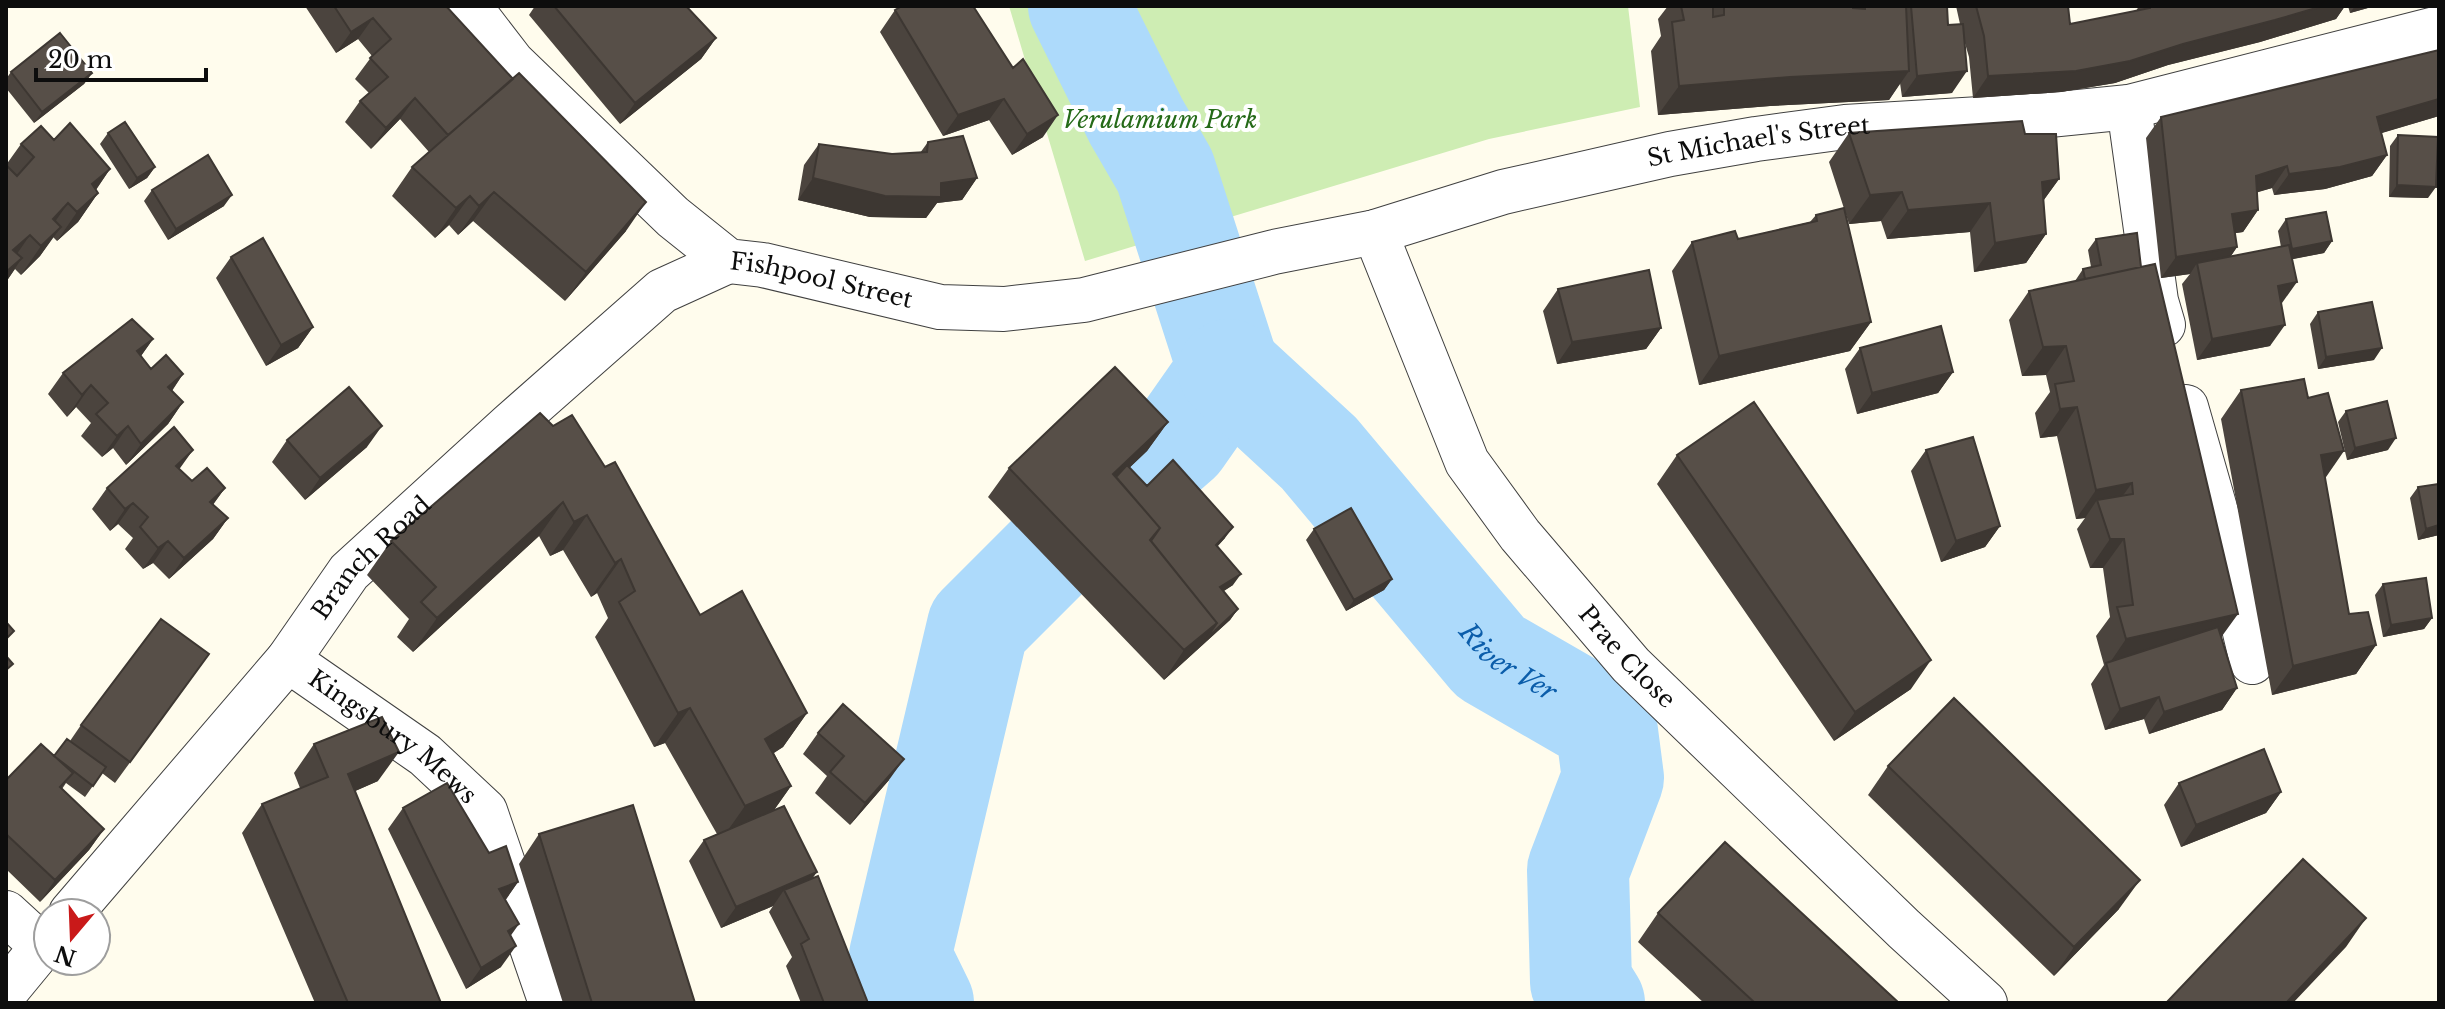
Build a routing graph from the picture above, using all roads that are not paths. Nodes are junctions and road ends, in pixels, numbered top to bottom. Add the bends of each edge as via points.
1 (469, 6) edge
2 (2439, 28) edge
3 (2129, 107) junction
4 (1375, 232) junction
5 (728, 261) junction
6 (1084, 300) joint
7 (288, 660) junction
8 (2252, 662) dead end
9 (85, 897) edge
10 (6, 913) edge
11 (32, 933) edge
12 (32, 959) edge
13 (6, 991) edge
14 (551, 1003) edge
15 (1985, 1003) edge

1 - 5 street, Fishpool Street via 512,62 673,217
2 - 3 street, St Michael's Street
3 - 4 street, St Michael's Street via 1845,127 1756,139 1503,192
3 - 8 street via 2156,301
4 - 6 street, St Michael's Street
4 - 15 street, Prae Close via 1467,462 1520,535 1631,665
5 - 6 street, Fishpool Street via 940,307 1004,309
5 - 7 street, Branch Road via 662,291 498,436 349,572
7 - 9 street, Branch Road
7 - 14 street, Kingsbury Mews via 425,755 485,811
10 - 11 street
12 - 13 street

